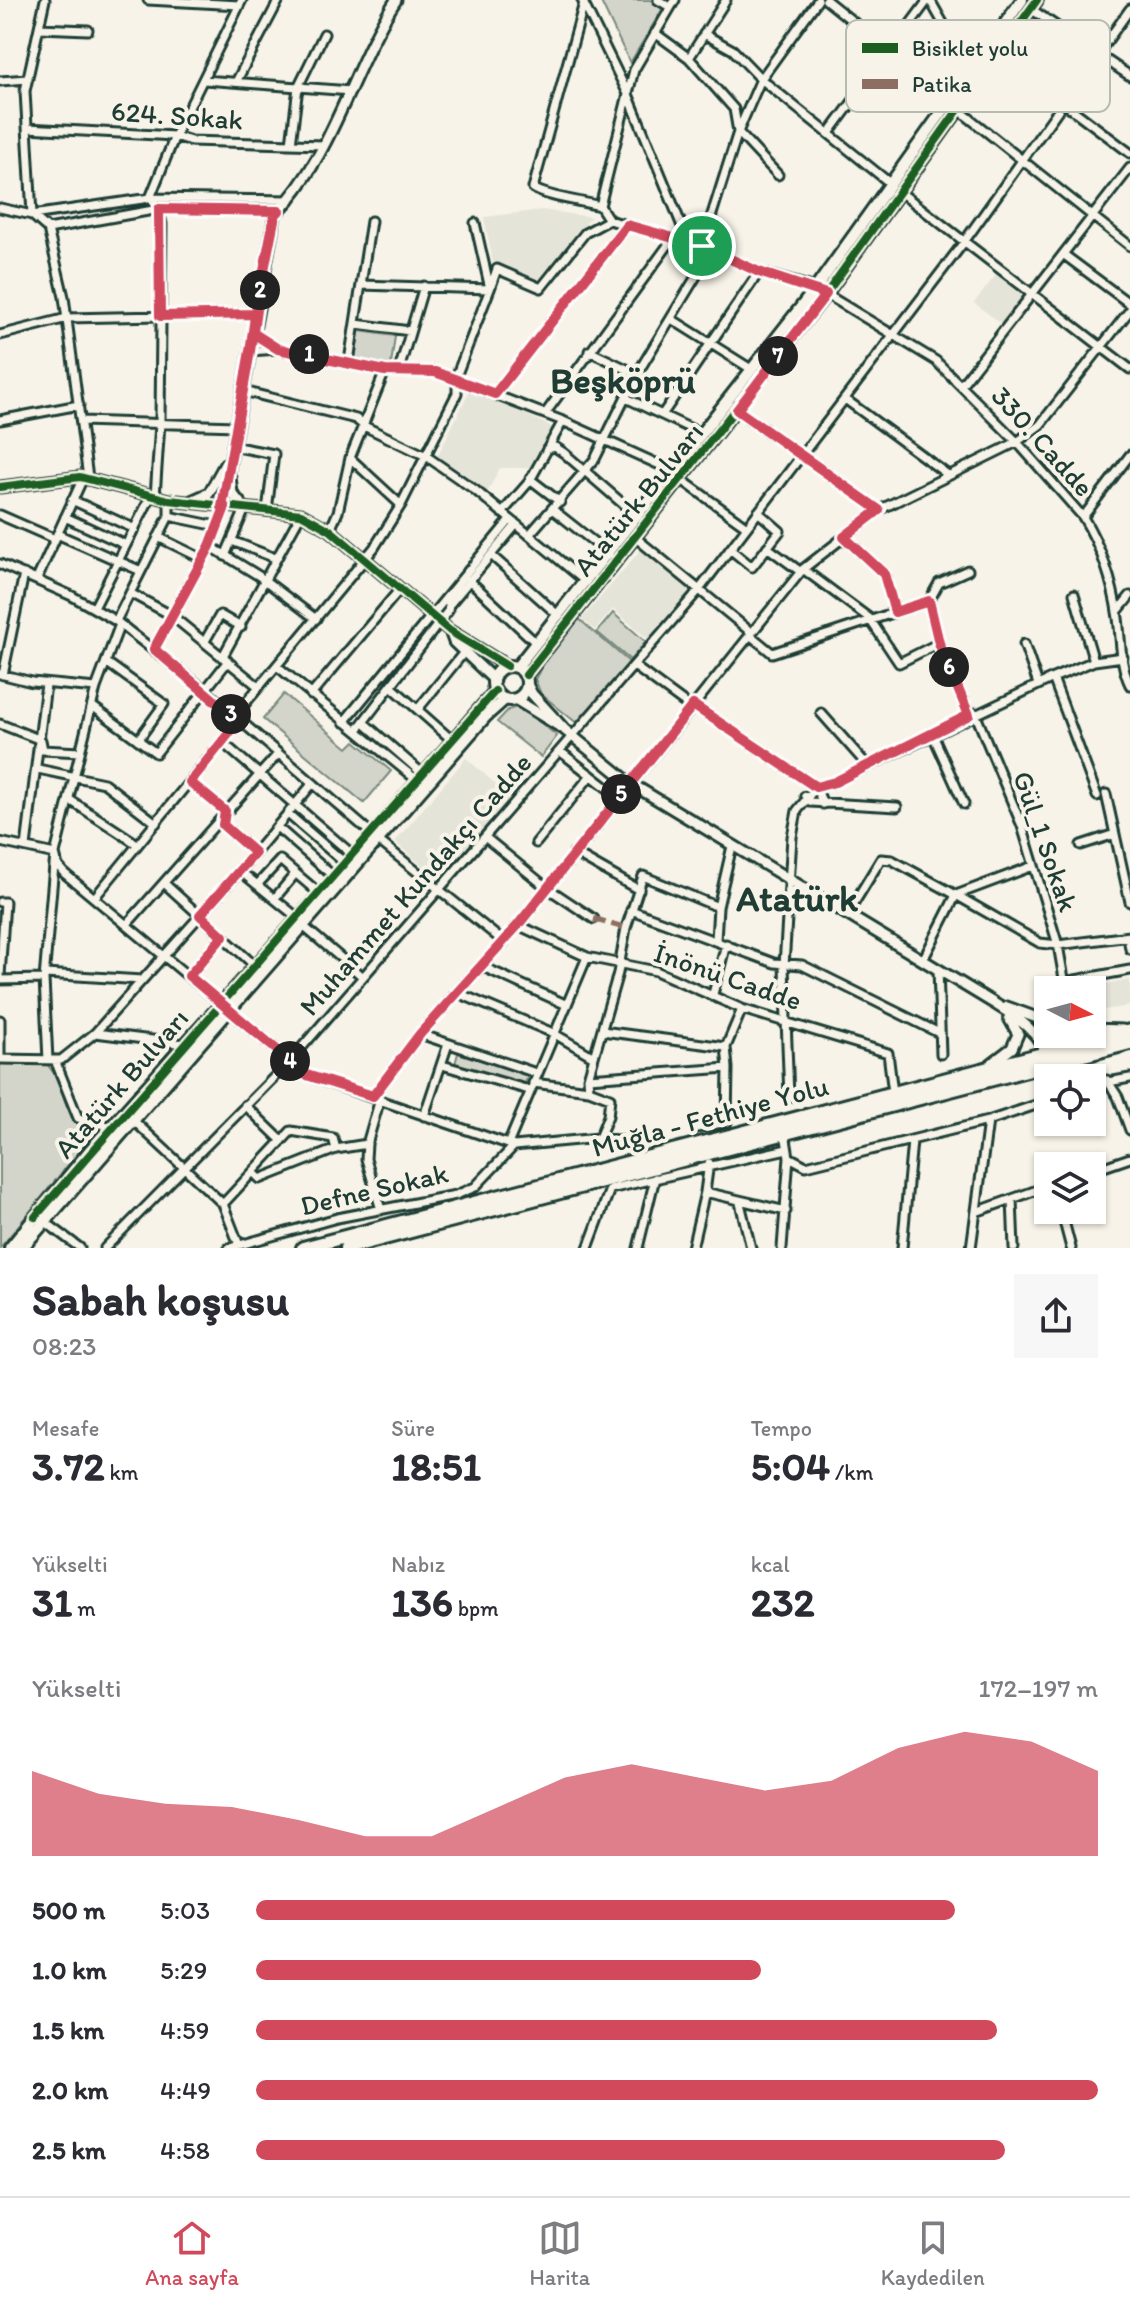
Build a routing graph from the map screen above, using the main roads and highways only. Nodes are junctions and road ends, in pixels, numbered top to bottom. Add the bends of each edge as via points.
1 (1019, 1) edge
2 (1034, 4) edge
3 (1006, 20) edge
4 (1021, 20) edge
5 (948, 112) edge
6 (950, 112) edge
7 (821, 291) junction
8 (512, 666) junction
9 (526, 680) junction
10 (495, 691) junction
11 (510, 699) junction
12 (375, 838) junction
13 (300, 922) junction
14 (224, 1006) junction
15 (1130, 1031) edge
16 (1130, 1043) edge
17 (1054, 1056) junction
18 (353, 1247) edge
19 (10, 1248) edge
20 (22, 1248) edge
21 (303, 1248) edge

1 - 3 main road, Atatürk Bulvarı
2 - 4 main road, Atatürk Bulvarı
5 - 7 main road, Atatürk Bulvarı via 891,184
6 - 7 main road, Atatürk Bulvarı via 900,192
7 - 8 main road, Atatürk Bulvarı via 751,369 559,616
7 - 9 main road, Atatürk Bulvarı via 737,410
8 - 9 main road
8 - 10 main road via 497,671
9 - 11 main road
10 - 11 main road
10 - 12 main road, Atatürk Bulvarı
11 - 12 main road, Atatürk Bulvarı via 486,716
12 - 13 main road, Atatürk Bulvarı
12 - 13 main road, Atatürk Bulvarı via 334,877
13 - 14 main road, Atatürk Bulvarı
13 - 14 main road, Atatürk Bulvarı via 254,965
14 - 19 main road, Atatürk Bulvarı via 185,1044
14 - 20 main road, Atatürk Bulvarı
15 - 17 highway, Muğla - Fethiye Yolu
16 - 17 highway, Muğla - Fethiye Yolu
17 - 18 highway, Muğla - Fethiye Yolu via 709,1158
17 - 21 highway, Muğla - Fethiye Yolu via 982,1069

